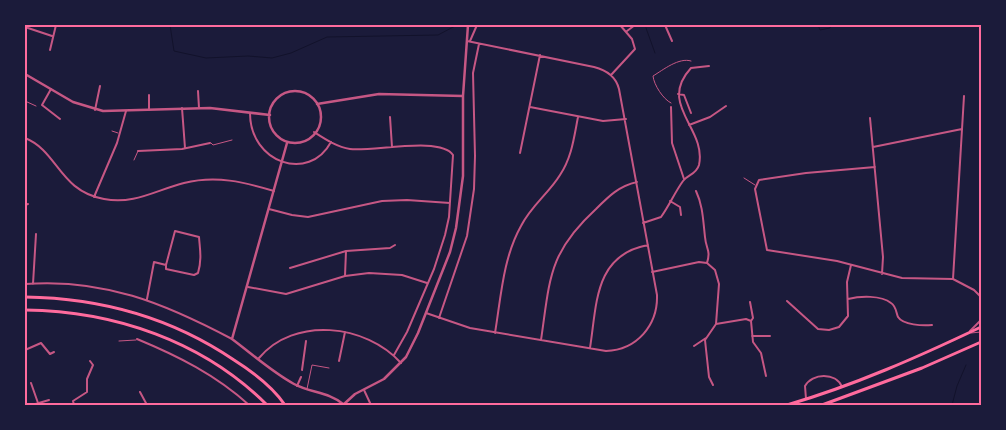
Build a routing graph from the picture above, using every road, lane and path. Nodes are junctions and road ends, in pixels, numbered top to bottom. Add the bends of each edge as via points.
1 (56, 25) edge
2 (468, 25) edge
3 (477, 25) edge
4 (620, 25) edge
5 (635, 25) edge
6 (665, 25) edge
7 (25, 27) edge
8 (627, 31) junction
9 (52, 36) junction
10 (469, 41) junction
11 (672, 41) dead end
12 (480, 43) junction
13 (50, 50) dead end
14 (540, 55) junction
15 (691, 61) dead end
16 (709, 66) dead end
17 (25, 74) edge
18 (611, 75) junction
19 (100, 86) dead end
20 (51, 89) junction
21 (198, 91) dead end
22 (678, 94) junction
23 (148, 95) dead end
24 (464, 96) junction
25 (964, 96) dead end
26 (25, 101) edge
27 (671, 103) dead end
28 (317, 104) junction
29 (36, 106) dead end
30 (726, 106) dead end
31 (530, 107) junction
32 (671, 107) dead end
33 (182, 108) junction
34 (199, 108) junction
35 (95, 110) junction
36 (150, 110) junction
37 (126, 111) junction
38 (671, 111) junction
39 (675, 111) dead end
40 (250, 112) junction
41 (691, 113) dead end
42 (270, 115) junction
43 (578, 116) junction
44 (390, 117) dead end
45 (870, 118) dead end
46 (60, 119) dead end
47 (626, 119) junction
48 (689, 124) junction
49 (962, 129) junction
50 (112, 131) dead end
51 (314, 132) junction
52 (120, 134) junction
53 (25, 138) edge
54 (232, 140) dead end
55 (330, 142) junction
56 (210, 143) joint
57 (288, 143) junction
58 (392, 147) junction
59 (873, 147) junction
60 (185, 148) junction
61 (138, 151) joint
62 (520, 153) dead end
63 (134, 160) dead end
64 (282, 162) junction
65 (875, 167) junction
66 (744, 178) dead end
67 (684, 179) junction
68 (637, 182) junction
69 (756, 184) junction
70 (274, 191) junction
71 (696, 191) dead end
72 (94, 197) junction
73 (670, 201) junction
74 (450, 204) junction
75 (269, 208) junction
76 (681, 215) dead end
77 (643, 223) junction
78 (36, 234) dead end
79 (395, 245) dead end
80 (648, 245) junction
81 (346, 251) junction
82 (707, 263) junction
83 (166, 265) junction
84 (852, 265) junction
85 (290, 268) dead end
86 (652, 272) junction
87 (882, 274) junction
88 (345, 276) junction
89 (952, 279) junction
90 (427, 283) junction
91 (25, 284) edge
92 (33, 284) junction
93 (247, 286) junction
94 (25, 297) edge
95 (981, 297) edge
96 (147, 299) junction
97 (848, 299) junction
98 (787, 301) dead end
99 (750, 302) dead end
100 (802, 304) dead end
101 (797, 308) junction
102 (25, 310) edge
103 (426, 313) junction
104 (439, 318) junction
105 (981, 320) edge
106 (751, 321) junction
107 (716, 324) junction
108 (932, 325) dead end
109 (981, 327) edge
110 (345, 332) junction
111 (981, 332) edge
112 (495, 333) junction
113 (968, 333) junction
114 (752, 336) junction
115 (770, 336) dead end
116 (706, 338) junction
117 (137, 339) joint
118 (232, 339) junction
119 (540, 340) junction
120 (118, 341) dead end
121 (306, 342) dead end
122 (981, 342) edge
123 (694, 346) dead end
124 (590, 348) junction
125 (25, 350) edge
126 (54, 352) dead end
127 (394, 355) junction
128 (259, 358) junction
129 (90, 361) dead end
130 (338, 361) dead end
131 (401, 363) junction
132 (98, 364) dead end
133 (93, 365) junction
134 (328, 368) dead end
135 (302, 370) dead end
136 (766, 376) dead end
137 (301, 377) dead end
138 (709, 377) junction
139 (703, 378) dead end
140 (31, 384) dead end
141 (713, 385) dead end
142 (297, 386) junction
143 (843, 388) junction
144 (306, 390) junction
145 (364, 390) junction
146 (140, 392) dead end
147 (806, 399) junction
148 (49, 400) dead end
149 (38, 403) junction
150 (32, 405) edge
151 (74, 405) edge
152 (147, 405) edge
153 (249, 405) edge
154 (267, 405) edge
155 (285, 405) edge
156 (343, 405) edge
157 (371, 405) edge
158 (787, 405) edge
159 (822, 405) edge

1 - 9 street
2 - 10 street
3 - 10 street
4 - 8 street
5 - 8 street
6 - 11 street
7 - 9 street
8 - 18 street via 635,49
9 - 13 street
10 - 12 street
10 - 24 street
12 - 14 street
12 - 104 street via 473,73 475,156 468,226 459,263
14 - 18 street via 594,67
14 - 31 street
15 - 27 lane via 678,61 653,76
16 - 22 street via 691,68 681,80
17 - 20 street
18 - 47 street via 618,84
19 - 35 street
20 - 35 street
20 - 46 street via 42,105
21 - 34 street
22 - 41 street via 684,94
22 - 48 street
23 - 36 street
24 - 28 street via 379,94
24 - 103 street via 464,169 458,221 450,252
25 - 49 street
26 - 29 lane
28 - 42 street via 306,92 288,91 276,100
28 - 51 street via 319,115
30 - 48 street
31 - 43 street
31 - 62 street
32 - 38 street
33 - 34 street
33 - 36 street
33 - 60 street
34 - 40 street
35 - 37 street
36 - 37 street
37 - 52 street
38 - 39 street
38 - 67 street via 672,143
40 - 42 street
40 - 64 street via 250,127 257,144
42 - 57 street via 274,132
43 - 47 street via 607,122
43 - 112 street via 572,149 564,168 528,214 513,242 506,264
44 - 58 street
45 - 59 street
47 - 68 street
48 - 67 street via 699,164 694,174
49 - 59 street
49 - 89 street
50 - 52 lane
51 - 55 street
51 - 57 street via 305,141
52 - 72 street
53 - 72 street via 44,151 70,182
54 - 56 lane via 214,145
55 - 58 street via 355,149
55 - 64 street via 324,152 310,160
56 - 60 street
57 - 64 street
58 - 74 street via 447,148 454,160
59 - 65 street
60 - 61 street
61 - 63 lane
64 - 70 street
65 - 69 street via 778,176 759,180
65 - 87 street
66 - 69 lane
67 - 73 street
68 - 77 street
68 - 119 street via 614,192 578,225 564,244 551,276
69 - 84 street via 768,252
70 - 72 street via 241,181 206,179 137,199
70 - 75 street
71 - 82 street via 701,204 705,241 710,251
73 - 76 street via 680,207
73 - 77 street via 660,217
74 - 75 street via 382,201 308,217
74 - 90 street via 445,235
75 - 93 street
77 - 80 street
78 - 92 street
79 - 81 street
80 - 86 street
80 - 124 street via 622,254 605,273
81 - 85 street
81 - 88 street
82 - 86 street via 697,262
82 - 107 street via 719,279
83 - 83 street via 166,269 198,273 202,254 198,246 199,237 175,231
83 - 96 street via 158,262 152,265 154,276
84 - 87 street
84 - 97 street via 847,282
86 - 124 street via 657,308 646,332 633,344 621,349
87 - 89 street via 902,278
88 - 90 street via 393,274
88 - 93 street via 286,294
89 - 95 street
90 - 127 street
91 - 92 street
92 - 96 street via 96,287
93 - 118 street
94 - 155 highway via 97,304 134,312 176,328 242,365 275,392
96 - 118 street via 190,316
97 - 101 street via 846,320 832,330 816,328
97 - 108 street via 888,301 903,321
98 - 101 street
99 - 106 street
100 - 101 street
102 - 154 highway via 96,317 159,335 217,365
103 - 104 street
103 - 131 street
104 - 112 street
105 - 113 street
106 - 107 street
106 - 114 street
107 - 116 street
109 - 113 highway
110 - 127 street via 366,339
110 - 128 street via 316,330 291,335 273,344
110 - 130 street
111 - 113 lane
112 - 119 street
113 - 143 highway
114 - 115 street
114 - 136 street via 754,346 761,353
116 - 123 street
116 - 138 street
117 - 120 lane
117 - 153 street via 211,375
118 - 128 street
119 - 124 street
121 - 135 street
122 - 159 highway
125 - 126 street via 41,343 50,354
127 - 131 street
128 - 142 street
129 - 133 street
131 - 145 street via 384,379
132 - 133 street
133 - 151 street via 86,392 72,402
134 - 144 lane via 312,365
137 - 142 street
138 - 139 street
138 - 141 street
140 - 149 street
142 - 144 street
143 - 147 highway
143 - 147 street via 834,377 814,379 805,386
144 - 156 street via 332,396
145 - 156 street
145 - 157 street
146 - 152 street
147 - 158 highway
148 - 149 street
149 - 150 street

